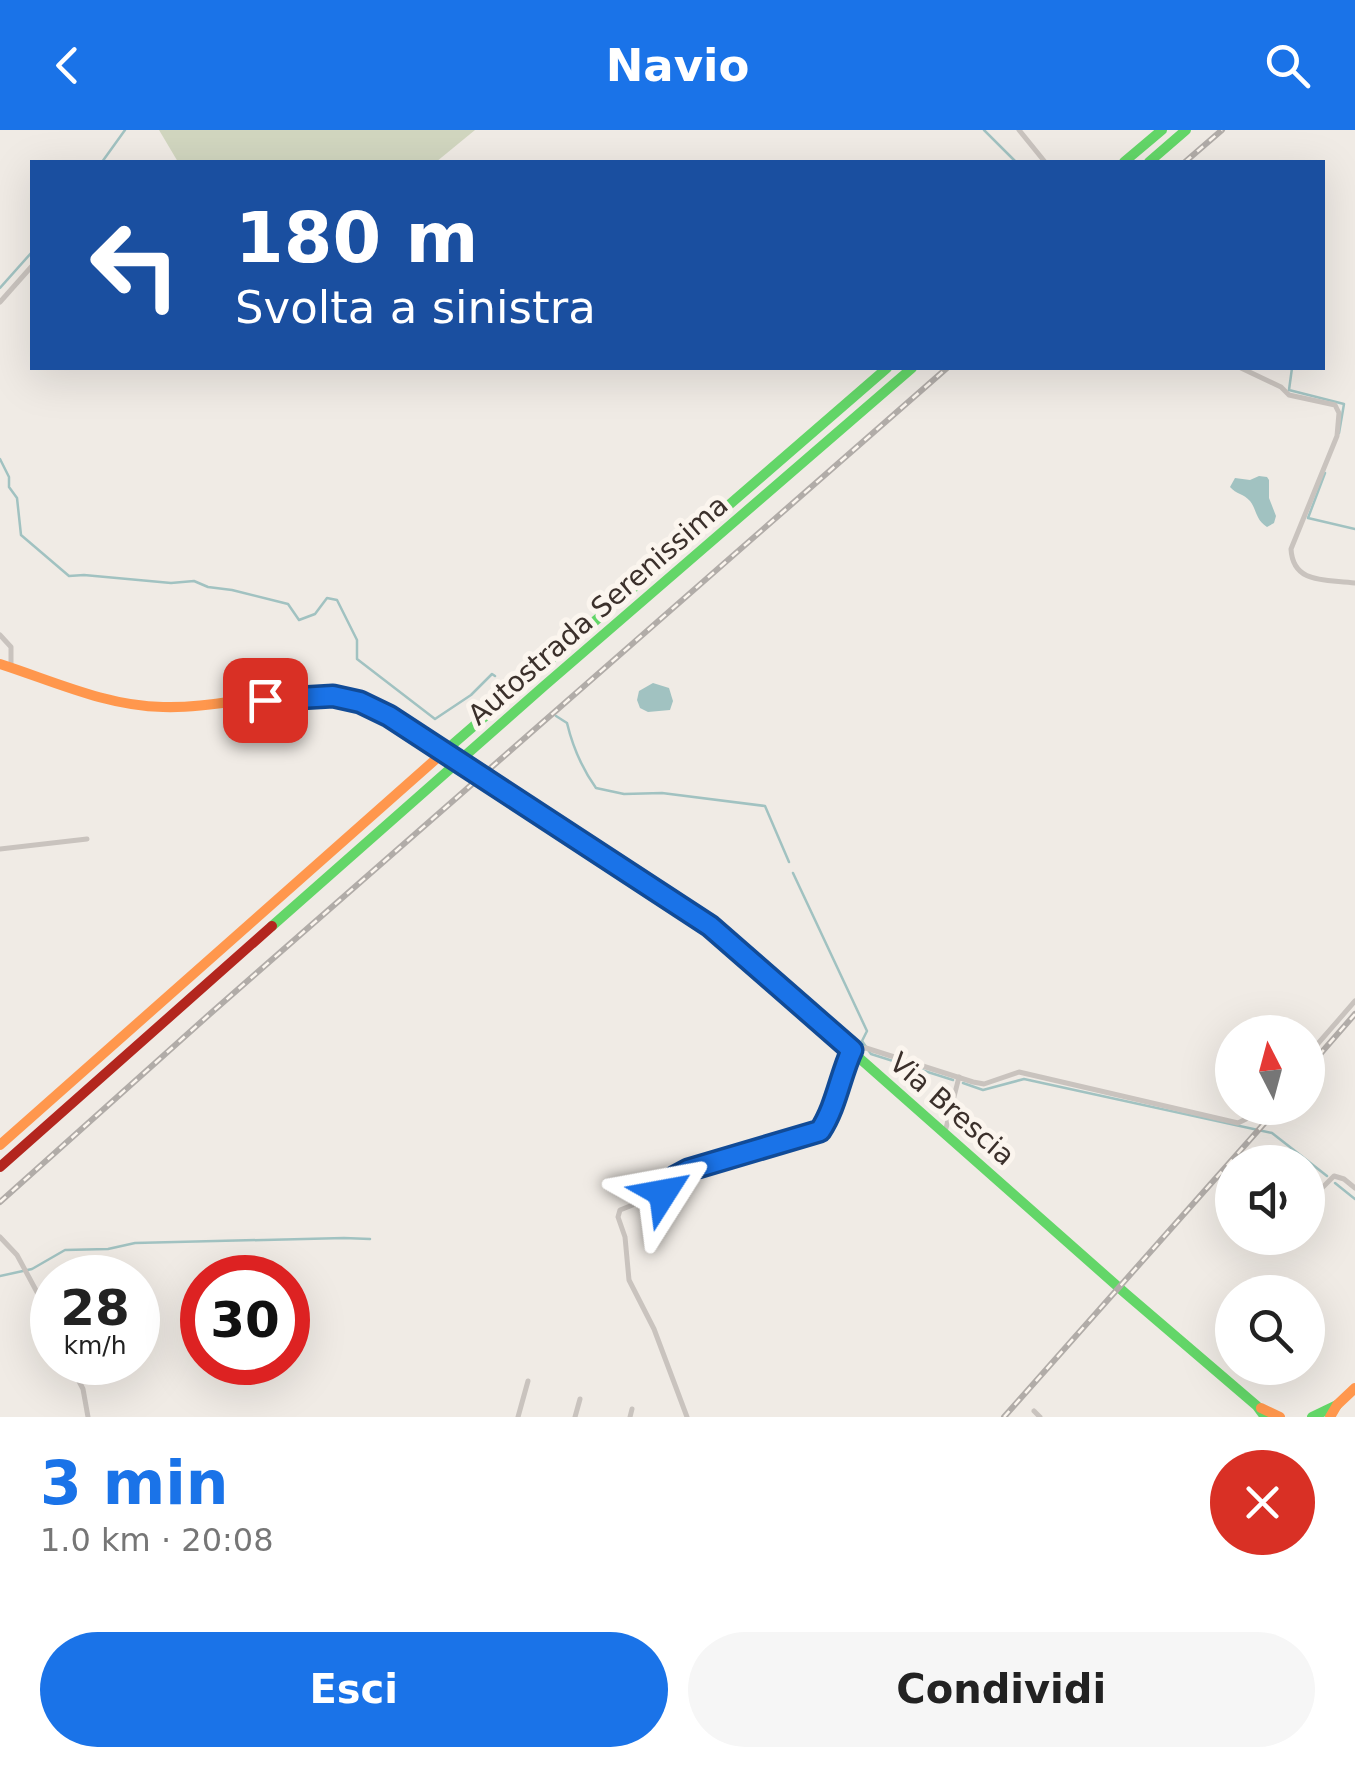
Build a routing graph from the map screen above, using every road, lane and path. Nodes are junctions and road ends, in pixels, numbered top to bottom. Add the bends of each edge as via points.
1 (1019, 130) edge
2 (1162, 130) edge
3 (1186, 130) edge
4 (1044, 160) edge
5 (1126, 160) edge
6 (1151, 160) edge
7 (30, 268) edge
8 (0, 302) edge
9 (885, 370) edge
10 (910, 370) edge
11 (1245, 370) edge
12 (1355, 583) edge
13 (0, 635) edge
14 (6, 666) edge
15 (87, 839) dead end
16 (0, 849) edge
17 (1355, 1001) edge
18 (1325, 1035) edge
19 (852, 1050) junction
20 (959, 1077) junction
21 (1215, 1117) edge
22 (944, 1132) junction
23 (0, 1145) edge
24 (0, 1166) edge
25 (1325, 1185) edge
26 (1355, 1188) edge
27 (0, 1237) edge
28 (30, 1278) edge
29 (528, 1382) dead end
30 (81, 1385) edge
31 (1355, 1388) edge
32 (580, 1399) dead end
33 (1257, 1406) junction
34 (1337, 1406) junction
35 (1034, 1410) dead end
36 (88, 1417) edge
37 (518, 1417) edge
38 (575, 1417) edge
39 (687, 1417) edge
40 (1040, 1417) edge
41 (1265, 1417) edge
42 (1280, 1417) edge
43 (1312, 1417) edge
44 (1330, 1417) edge

1 - 4 street
2 - 5 main road
3 - 6 main road
7 - 8 street
9 - 23 main road, Autostrada Serenissima
10 - 24 main road, Autostrada Serenissima
11 - 12 street via 1339,413 1337,436 1291,549 1292,562 1306,576
13 - 14 street via 11,647
14 - 19 main road, Via Brescia via 140,706 333,696 360,702 710,926
15 - 16 street
17 - 18 street
19 - 20 street
19 - 22 main road, Via Brescia
19 - 39 street via 820,1131 688,1170 663,1193 620,1210 629,1280
20 - 21 street via 984,1084 1018,1072
20 - 22 street
22 - 33 main road, Via Brescia
25 - 26 street via 1334,1176
27 - 28 street
29 - 37 street
30 - 36 street
31 - 34 main road
32 - 38 street
33 - 41 main road
33 - 42 main road
34 - 43 main road
34 - 44 main road
35 - 40 street

